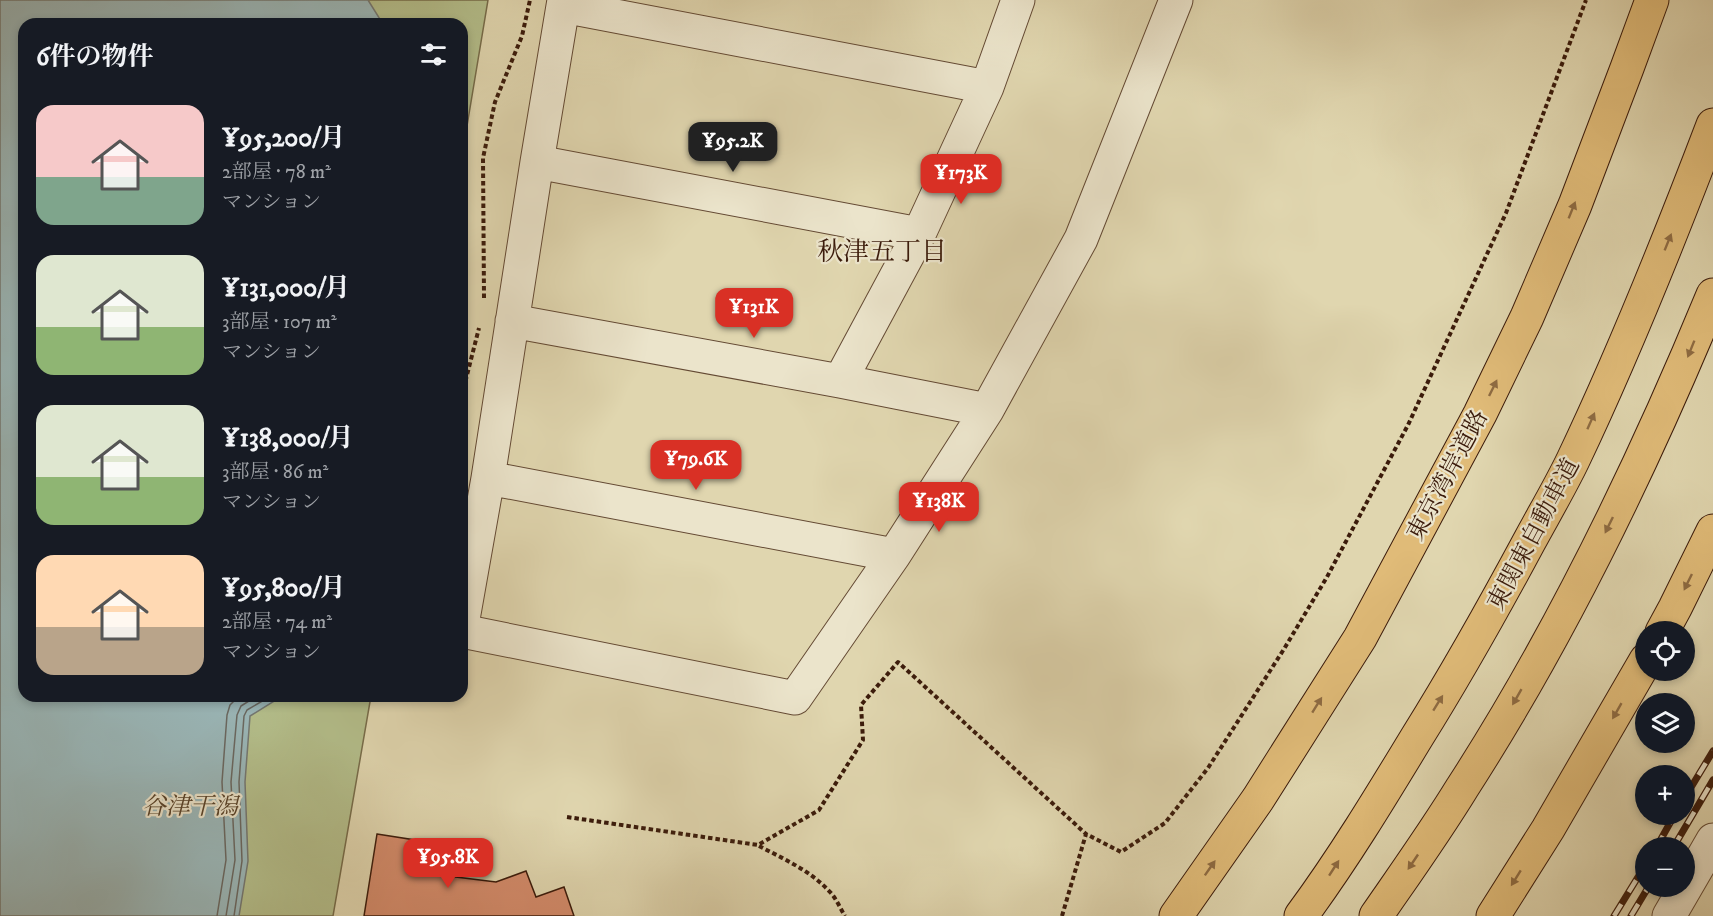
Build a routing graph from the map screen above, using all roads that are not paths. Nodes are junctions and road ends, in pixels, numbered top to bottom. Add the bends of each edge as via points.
1 (1018, 0) edge
2 (1176, 0) edge
3 (1652, 0) edge
4 (563, 3) edge
5 (987, 87) junction
6 (1713, 125) edge
7 (537, 162) junction
8 (919, 234) junction
9 (1713, 294) edge
10 (498, 314) junction
11 (840, 381) junction
12 (987, 410) junction
13 (488, 478) junction
14 (1713, 531) edge
15 (894, 555) junction
16 (468, 591) edge
17 (1668, 621) edge
18 (468, 632) edge
19 (1635, 679) edge
20 (1713, 840) edge
21 (1176, 916) edge
22 (1301, 916) edge
23 (1376, 916) edge
24 (1493, 916) edge
25 (1669, 916) edge

1 - 5 street
2 - 12 street via 1081,239
21 -> 3 highway, 東京湾岸道路 via 1258,799 1360,638 1480,414 1570,215
4 - 5 street
4 - 7 street
5 - 8 street
22 -> 6 highway, 東関東自動車道 via 1447,689 1572,461 1632,328
7 - 8 street
7 - 10 street
8 - 11 street
9 -> 23 highway via 1677,383 1586,573 1462,788
10 - 11 street
10 - 13 street
11 - 12 street
12 - 15 street
13 - 15 street
13 - 16 street
14 -> 17 highway
15 - 18 street via 795,698
19 -> 24 highway
20 - 25 street

